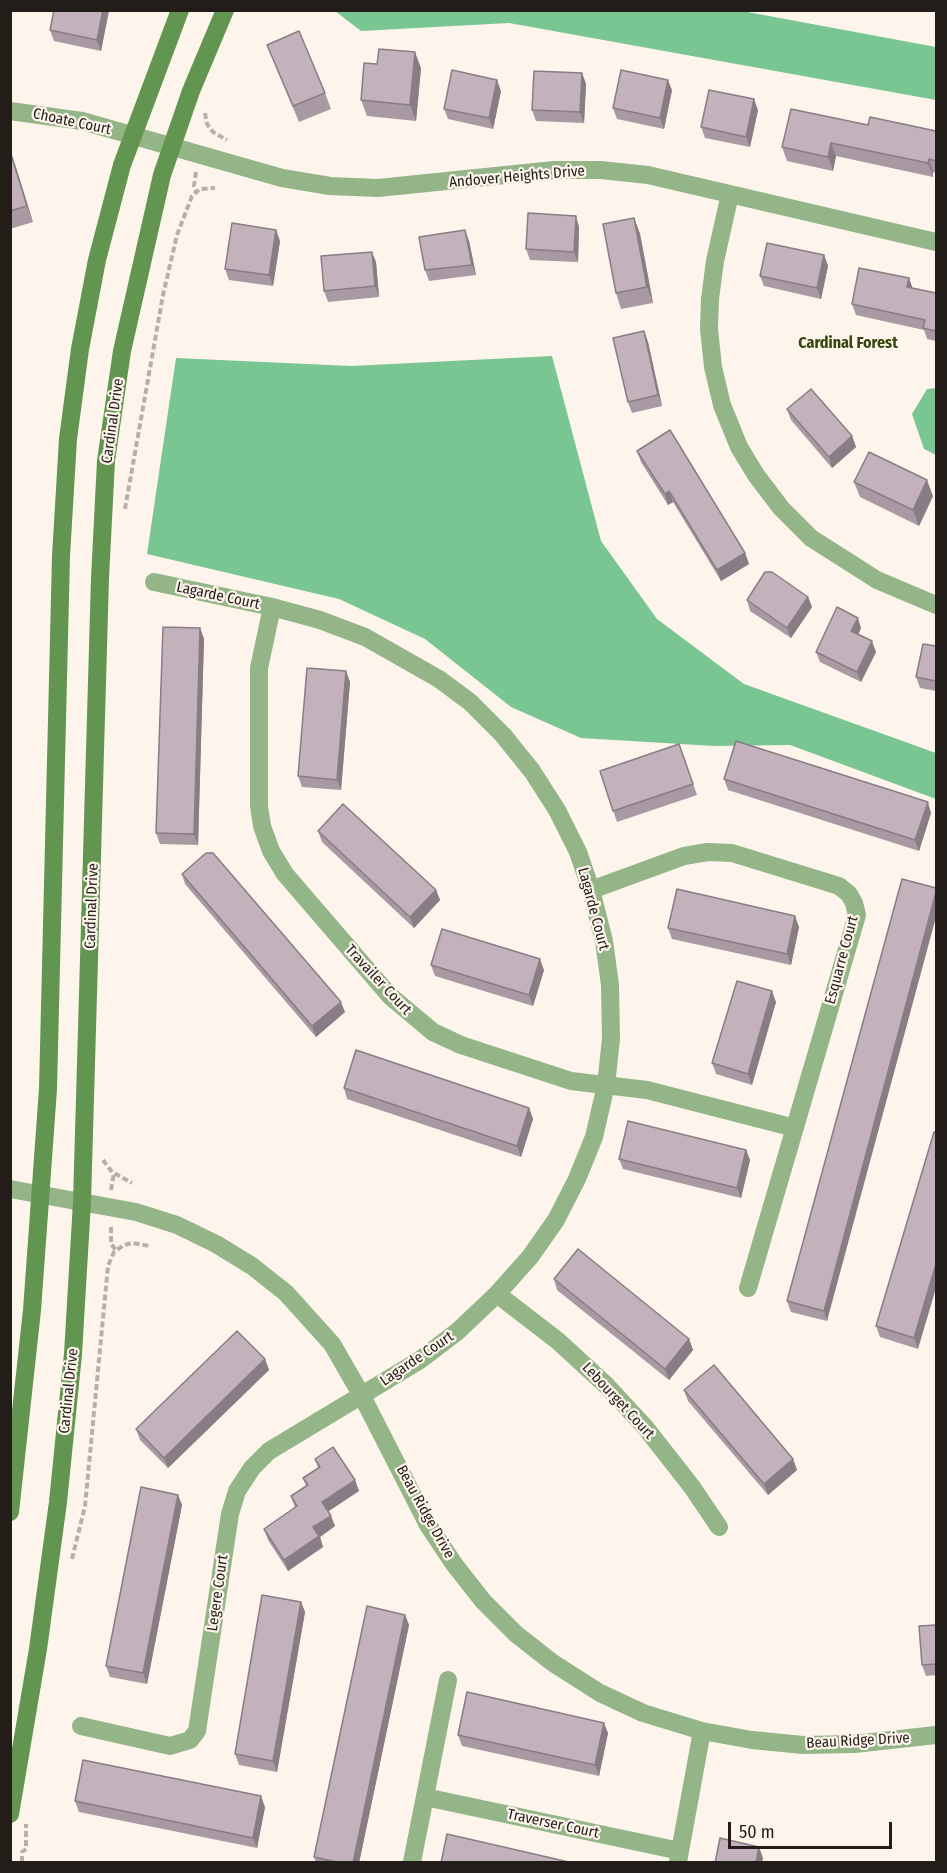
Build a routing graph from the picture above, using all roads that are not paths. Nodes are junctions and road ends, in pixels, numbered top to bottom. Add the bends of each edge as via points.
1 (180, 10) edge
2 (225, 10) edge
3 (10, 111) edge
4 (132, 136) junction
5 (171, 146) junction
6 (730, 194) junction
7 (936, 242) edge
8 (154, 582) dead end
9 (936, 605) edge
10 (272, 607) junction
11 (591, 891) junction
12 (606, 1085) junction
13 (795, 1128) junction
14 (10, 1190) edge
15 (42, 1195) junction
16 (82, 1202) junction
17 (748, 1288) dead end
18 (498, 1294) junction
19 (362, 1396) junction
20 (10, 1512) edge
21 (719, 1527) dead end
22 (448, 1680) dead end
23 (81, 1726) dead end
24 (702, 1731) junction
25 (936, 1735) edge
26 (425, 1797) junction
27 (10, 1814) edge
28 (679, 1857) edge
29 (412, 1863) edge

1 - 4 main road
2 - 5 main road, Cardinal Drive
3 - 4 street, Choate Court via 82,121
4 - 5 street, Andover Heights Drive
4 - 15 main road via 97,260 68,439 60,556 48,1089
5 - 6 street, Andover Heights Drive via 282,178 330,186 378,188 554,170 601,170 648,175
5 - 16 main road, Cardinal Drive via 132,300 106,461
6 - 7 street, Andover Heights Drive
6 - 9 street via 715,261 709,329 722,405 739,447 781,508 810,538 877,580
8 - 10 street, Lagarde Court
10 - 11 street, Lagarde Court via 365,637 407,659 470,702 532,771 557,810 578,852
10 - 12 street, Travailer Court via 259,668 259,806 271,851 285,874 390,996 433,1032 571,1081
11 - 12 street, Lagarde Court via 610,985 611,1039
11 - 13 street, Esquarre Court via 684,856 708,852 732,853 839,886 849,894 857,915
12 - 13 street, Travailer Court via 647,1090
12 - 18 street, Lagarde Court via 594,1137 577,1179 530,1257
13 - 17 street, Esquarre Court
14 - 15 street, Beau Ridge Drive
15 - 16 street, Beau Ridge Drive
15 - 20 main road
16 - 19 street, Beau Ridge Drive via 177,1225 252,1266 316,1324
16 - 27 main road, Cardinal Drive via 73,1354 58,1502
18 - 19 street, Lagarde Court via 420,1360
18 - 21 street, Lebourget Court via 608,1386 645,1427
19 - 23 street, Legere Court via 269,1451 237,1491 230,1514 200,1720 190,1740 170,1746
19 - 24 street, Beau Ridge Drive via 428,1525 454,1564 500,1617 553,1663 600,1693 642,1713
22 - 26 street
24 - 25 street, Beau Ridge Drive via 803,1745
24 - 28 street, Traverser Court
26 - 28 street, Traverser Court
26 - 29 street

